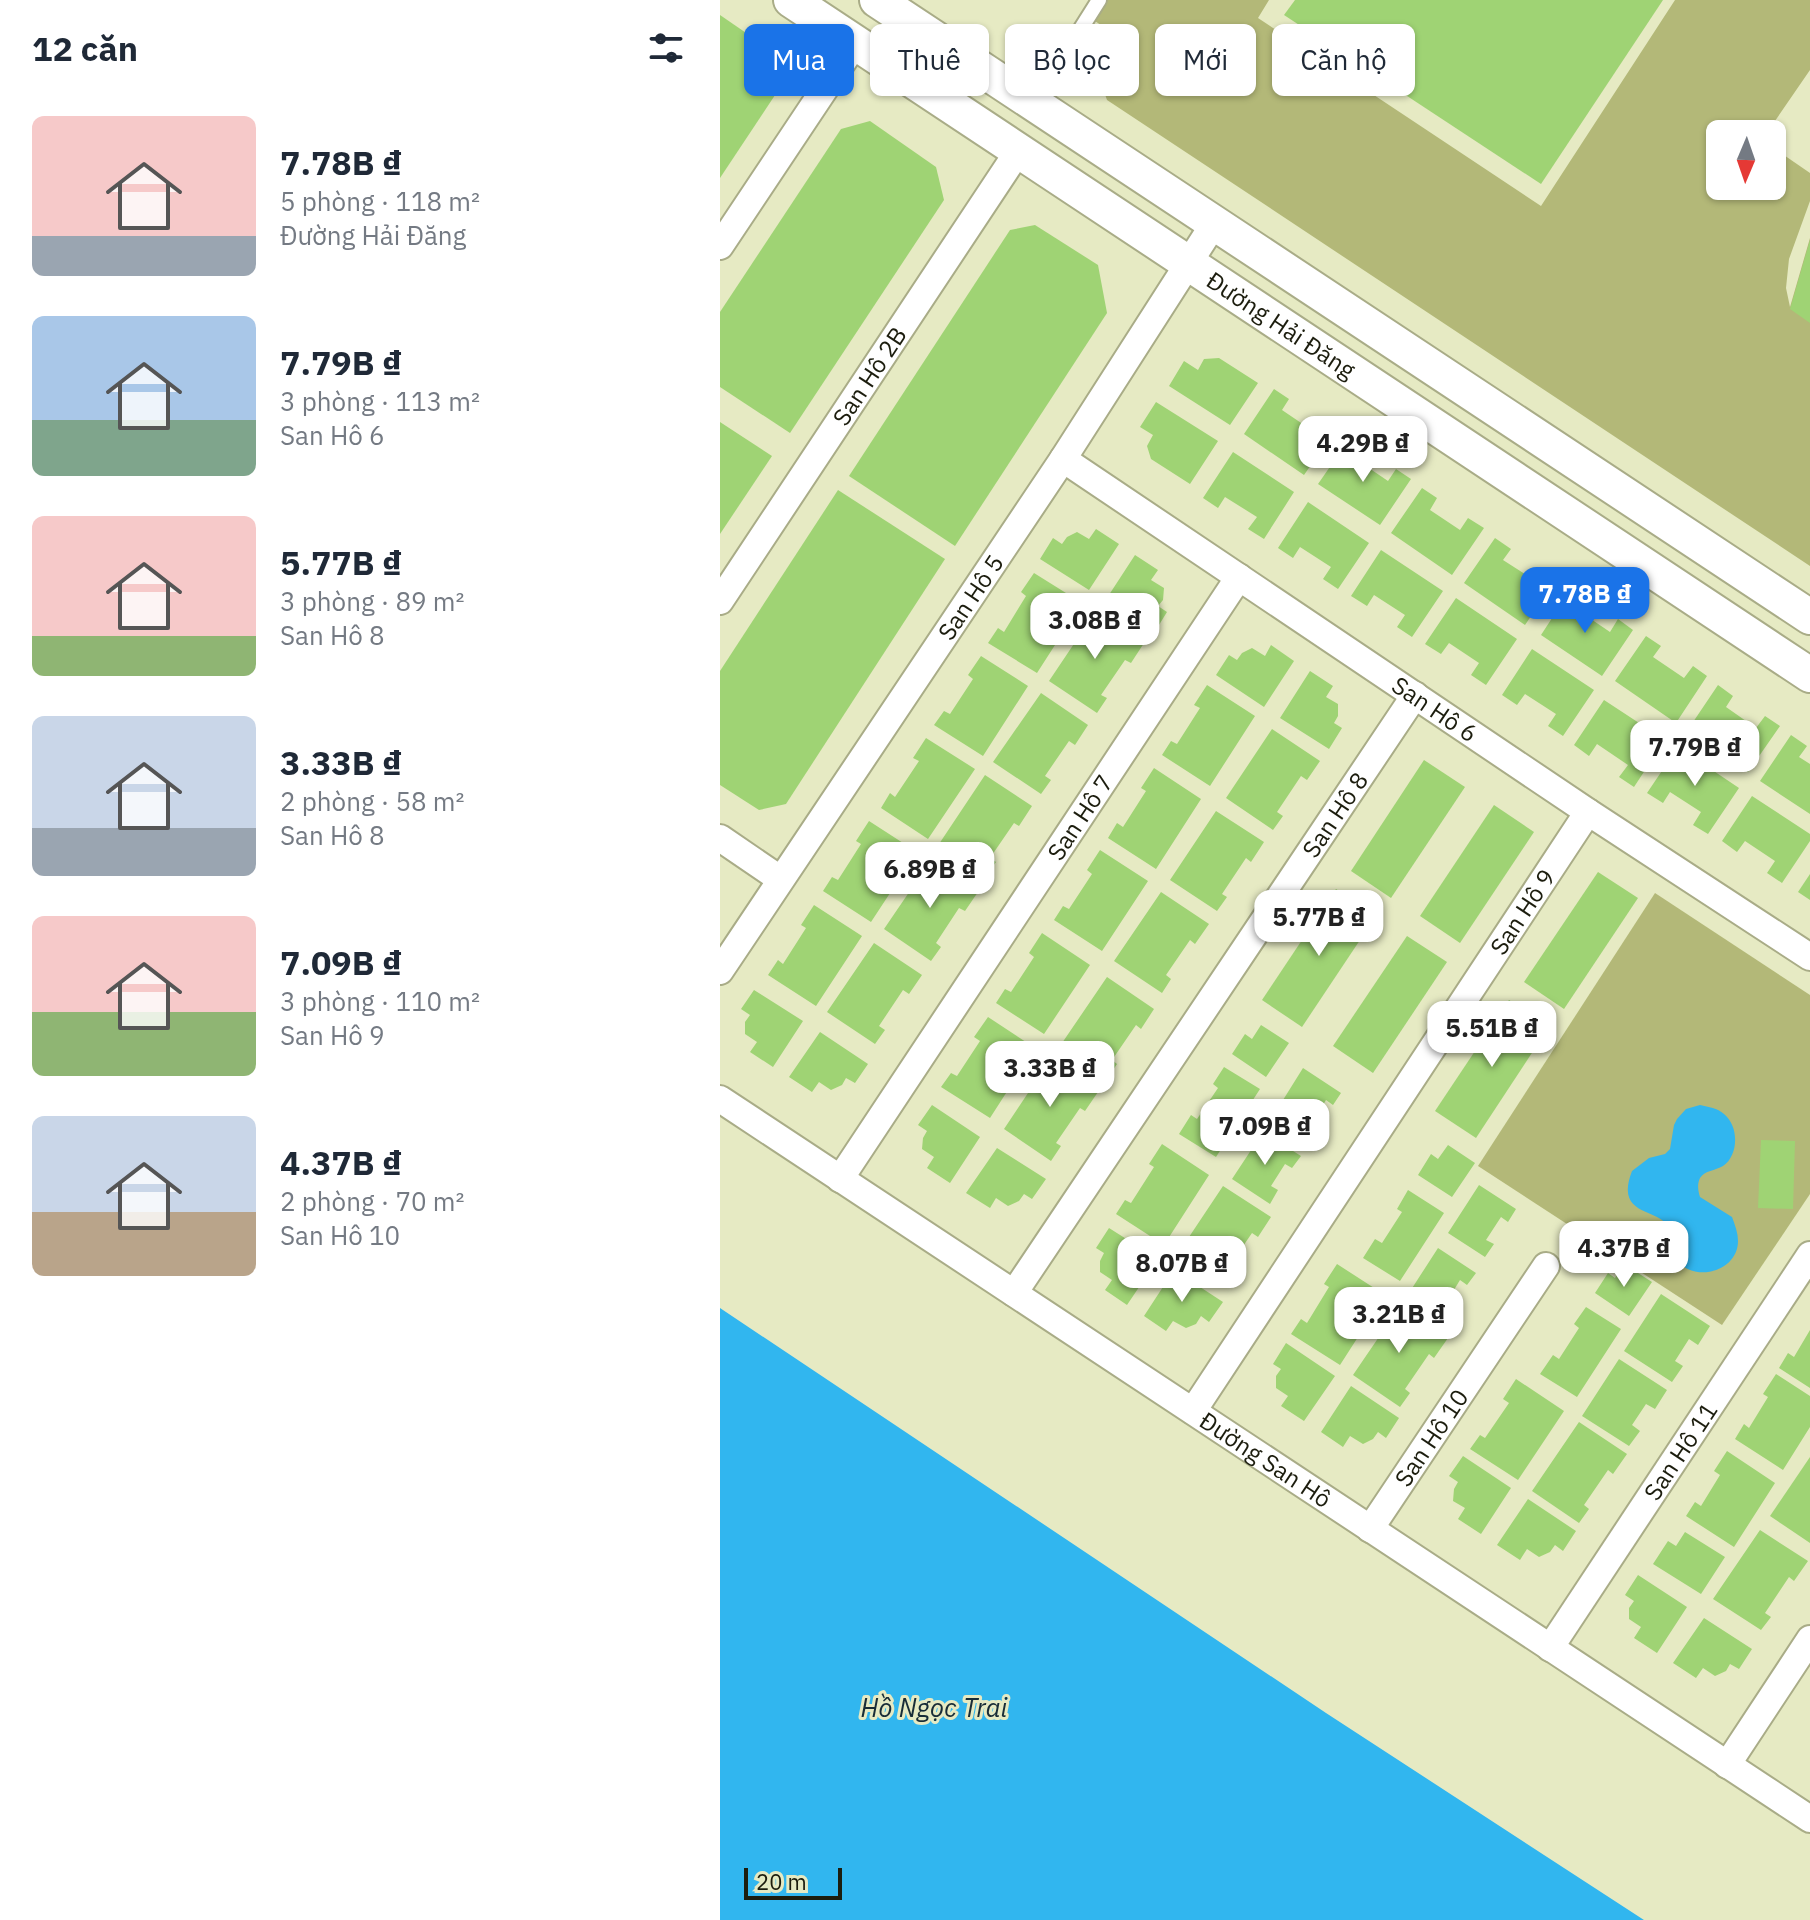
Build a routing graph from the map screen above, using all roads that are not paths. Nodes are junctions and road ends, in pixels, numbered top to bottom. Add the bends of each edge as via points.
1 (791, 0) edge
2 (877, 0) edge
3 (1099, 0) edge
4 (856, 42) junction
5 (1034, 104) junction
6 (1019, 150) junction
7 (1215, 222) junction
8 (720, 246) edge
9 (1188, 262) junction
10 (1063, 459) junction
11 (1239, 577) junction
12 (720, 601) edge
13 (1810, 617) edge
14 (1810, 675) edge
15 (1415, 695) junction
16 (1588, 812) junction
17 (720, 838) edge
18 (780, 879) junction
19 (1810, 957) edge
20 (720, 971) edge
21 (720, 1099) edge
22 (840, 1179) junction
23 (1810, 1255) edge
24 (1546, 1266) dead end
25 (1014, 1293) junction
26 (1193, 1411) junction
27 (1370, 1529) junction
28 (1810, 1639) edge
29 (1550, 1648) junction
30 (1727, 1765) junction
31 (1810, 1819) edge

1 - 4 street, Đường Hải Đăng
2 - 5 street, Đường Hải Đăng
3 - 5 lane
4 - 6 street, Đường Hải Đăng
4 - 8 street
5 - 7 street, Đường Hải Đăng
6 - 9 street, Đường Hải Đăng
6 - 12 street, San Hô 2B
7 - 9 street, San Hô 5
7 - 13 street, Đường Hải Đăng
9 - 10 street, San Hô 5
9 - 14 street, Đường Hải Đăng
10 - 11 street, San Hô 6
10 - 18 street, San Hô 5
11 - 15 street, San Hô 6
11 - 22 street, San Hô 7
15 - 16 street, San Hô 6
15 - 25 street, San Hô 8
16 - 19 street, San Hô 6
16 - 26 street, San Hô 9
17 - 18 street
18 - 20 street, San Hô 5
21 - 22 street, Đường San Hô
22 - 25 street, Đường San Hô
23 - 29 street, San Hô 11
24 - 27 street, San Hô 10
25 - 26 street, Đường San Hô
26 - 27 street, Đường San Hô
27 - 29 street, Đường San Hô
28 - 30 street
29 - 30 street, Đường San Hô
30 - 31 street, Đường San Hô

